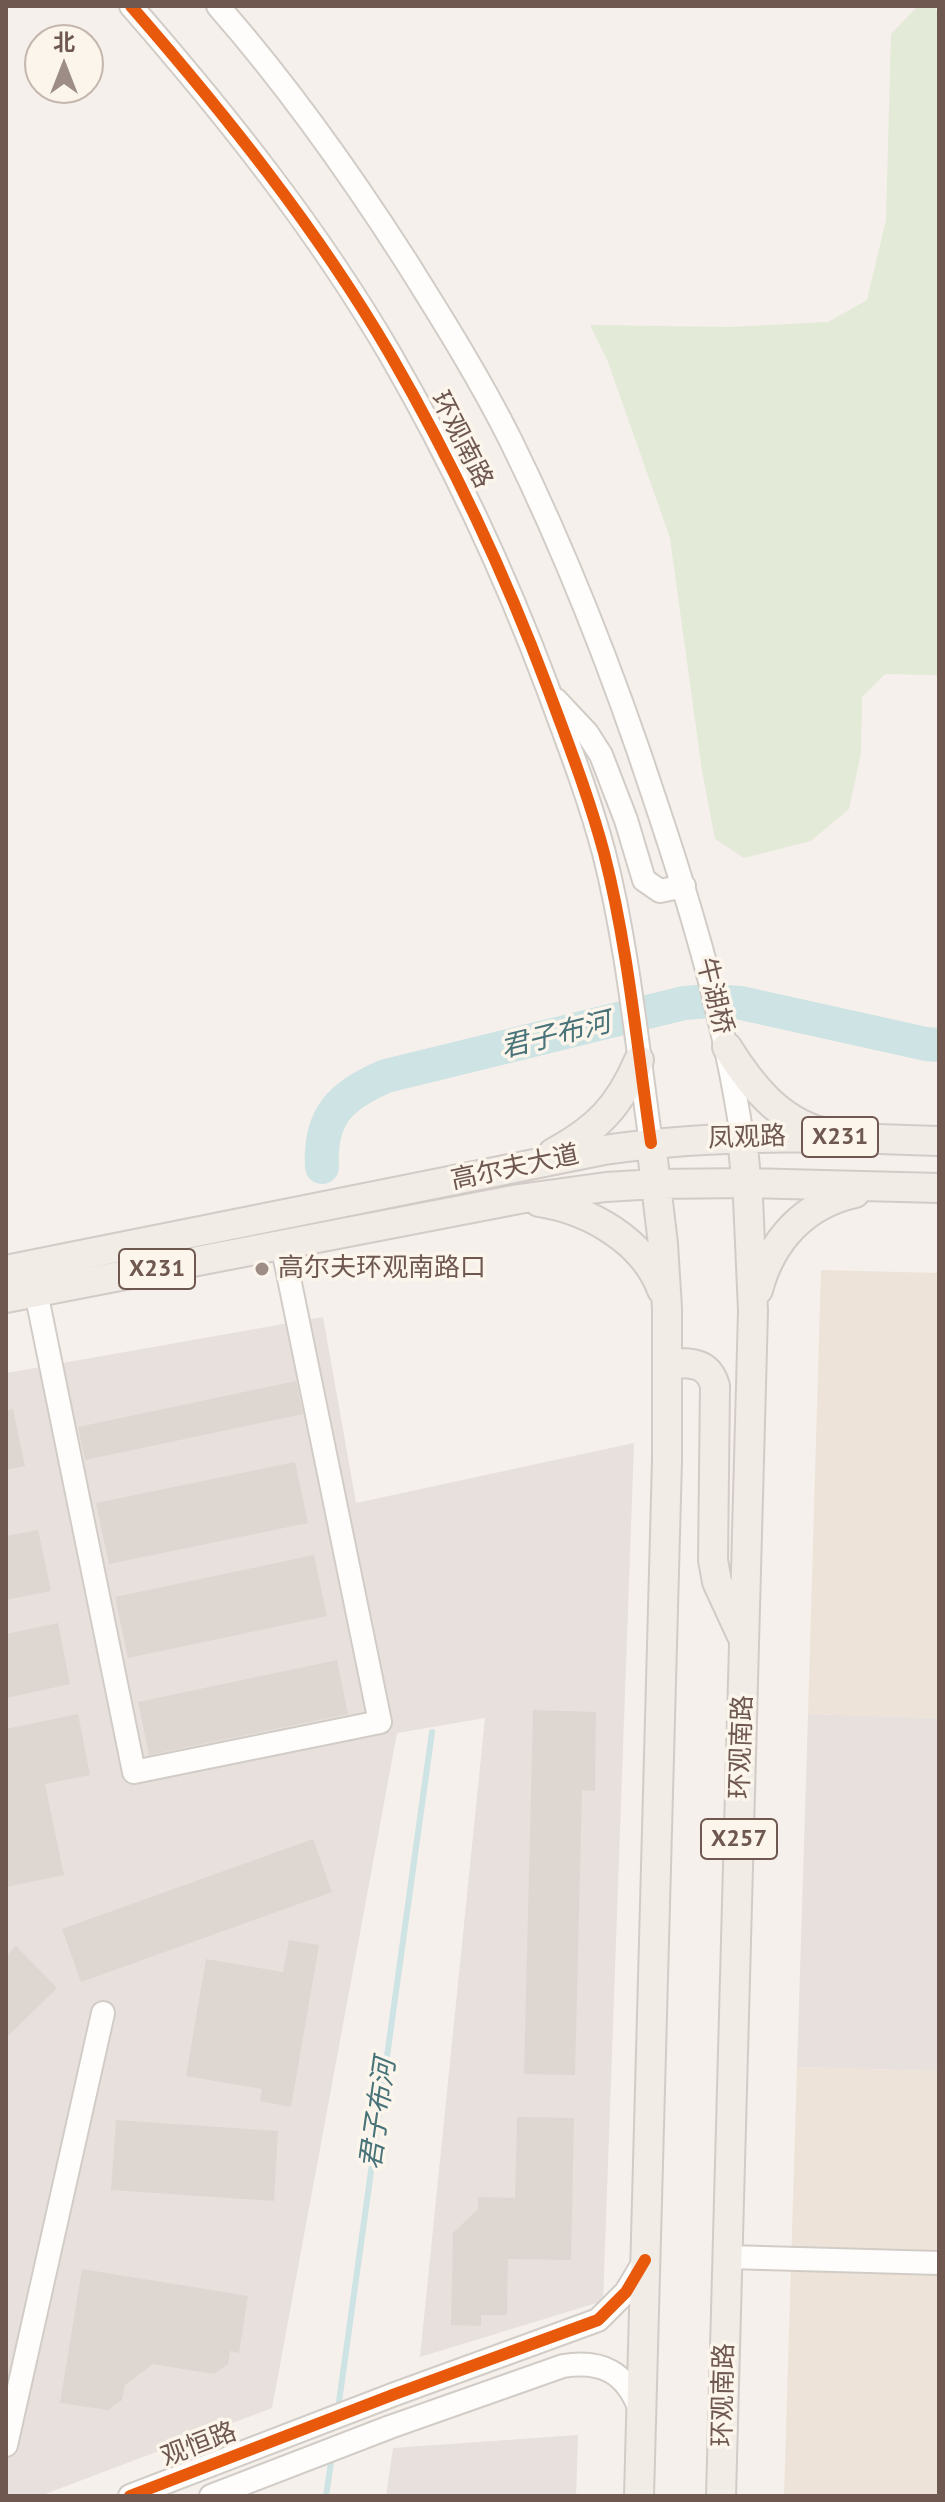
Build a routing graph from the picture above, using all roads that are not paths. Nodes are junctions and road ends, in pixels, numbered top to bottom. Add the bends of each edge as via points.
1 (131, 6) edge
2 (218, 6) edge
3 (549, 693) junction
4 (684, 886) junction
5 (702, 946) joint
6 (727, 1047) junction
7 (639, 1060) junction
8 (742, 1137) junction
9 (846, 1137) junction
10 (939, 1141) edge
11 (651, 1143) junction
12 (508, 1170) junction
13 (747, 1183) junction
14 (656, 1184) junction
15 (893, 1187) junction
16 (939, 1188) edge
17 (519, 1199) junction
18 (295, 1242) junction
19 (6, 1270) edge
20 (36, 1292) junction
21 (6, 1298) edge
22 (667, 1302) junction
23 (753, 1311) junction
24 (668, 1363) junction
25 (744, 1642) junction
26 (103, 2013) dead end
27 (728, 2257) junction
28 (645, 2260) junction
29 (939, 2263) edge
30 (641, 2412) junction
31 (6, 2445) edge
32 (130, 2496) edge
33 (211, 2496) edge
34 (639, 2496) edge
35 (721, 2496) edge

1 - 3 street, 环观南路 via 276,183 389,353 461,487
2 - 4 street, 环观南路 via 284,84 358,188 443,319 511,440 598,642
3 - 4 street via 601,755 644,880 660,891
3 - 7 street, 环观南路 via 604,853
4 - 5 street, 环观南路
5 - 6 street, 牛湖桥
6 - 8 street, 环观南路
6 - 9 main road via 774,1106 817,1131
7 - 11 street
7 - 12 main road via 617,1103 599,1124 544,1159
8 - 9 main road, 凤观路 / X231
8 - 11 main road, 凤观路 / X231
8 - 13 main road, 环观南路 / X257
9 - 10 main road, 凤观路 / X231
11 - 12 main road, 高尔夫大道 / X231
11 - 14 main road
12 - 19 main road, 高尔夫大道 / X231
13 - 14 main road, 凤观路 / X231
13 - 15 main road, 凤观路 / X231
13 - 23 main road, 环观南路 / X257
14 - 17 main road, 高尔夫大道 / X231
14 - 22 main road
15 - 16 main road, 凤观路 / X231
15 - 23 main road via 846,1195 804,1215 774,1251
17 - 18 main road, 高尔夫大道 / X231
17 - 22 main road via 568,1208 612,1230 647,1261
18 - 20 main road, X231
18 - 20 street via 380,1722 134,1772
20 - 21 main road, X231
22 - 24 main road
23 - 25 main road, 环观南路 / X257
24 - 25 main road via 704,1367 715,1386 713,1560 717,1582
24 - 28 main road
25 - 27 main road, 环观南路 / X257
26 - 31 street
27 - 29 street
27 - 35 main road, 环观南路 / X257
28 - 30 main road
28 - 32 street, 观恒路 via 626,2292 598,2320
30 - 33 street, 观恒路 via 621,2377 583,2363 563,2366
30 - 34 main road

